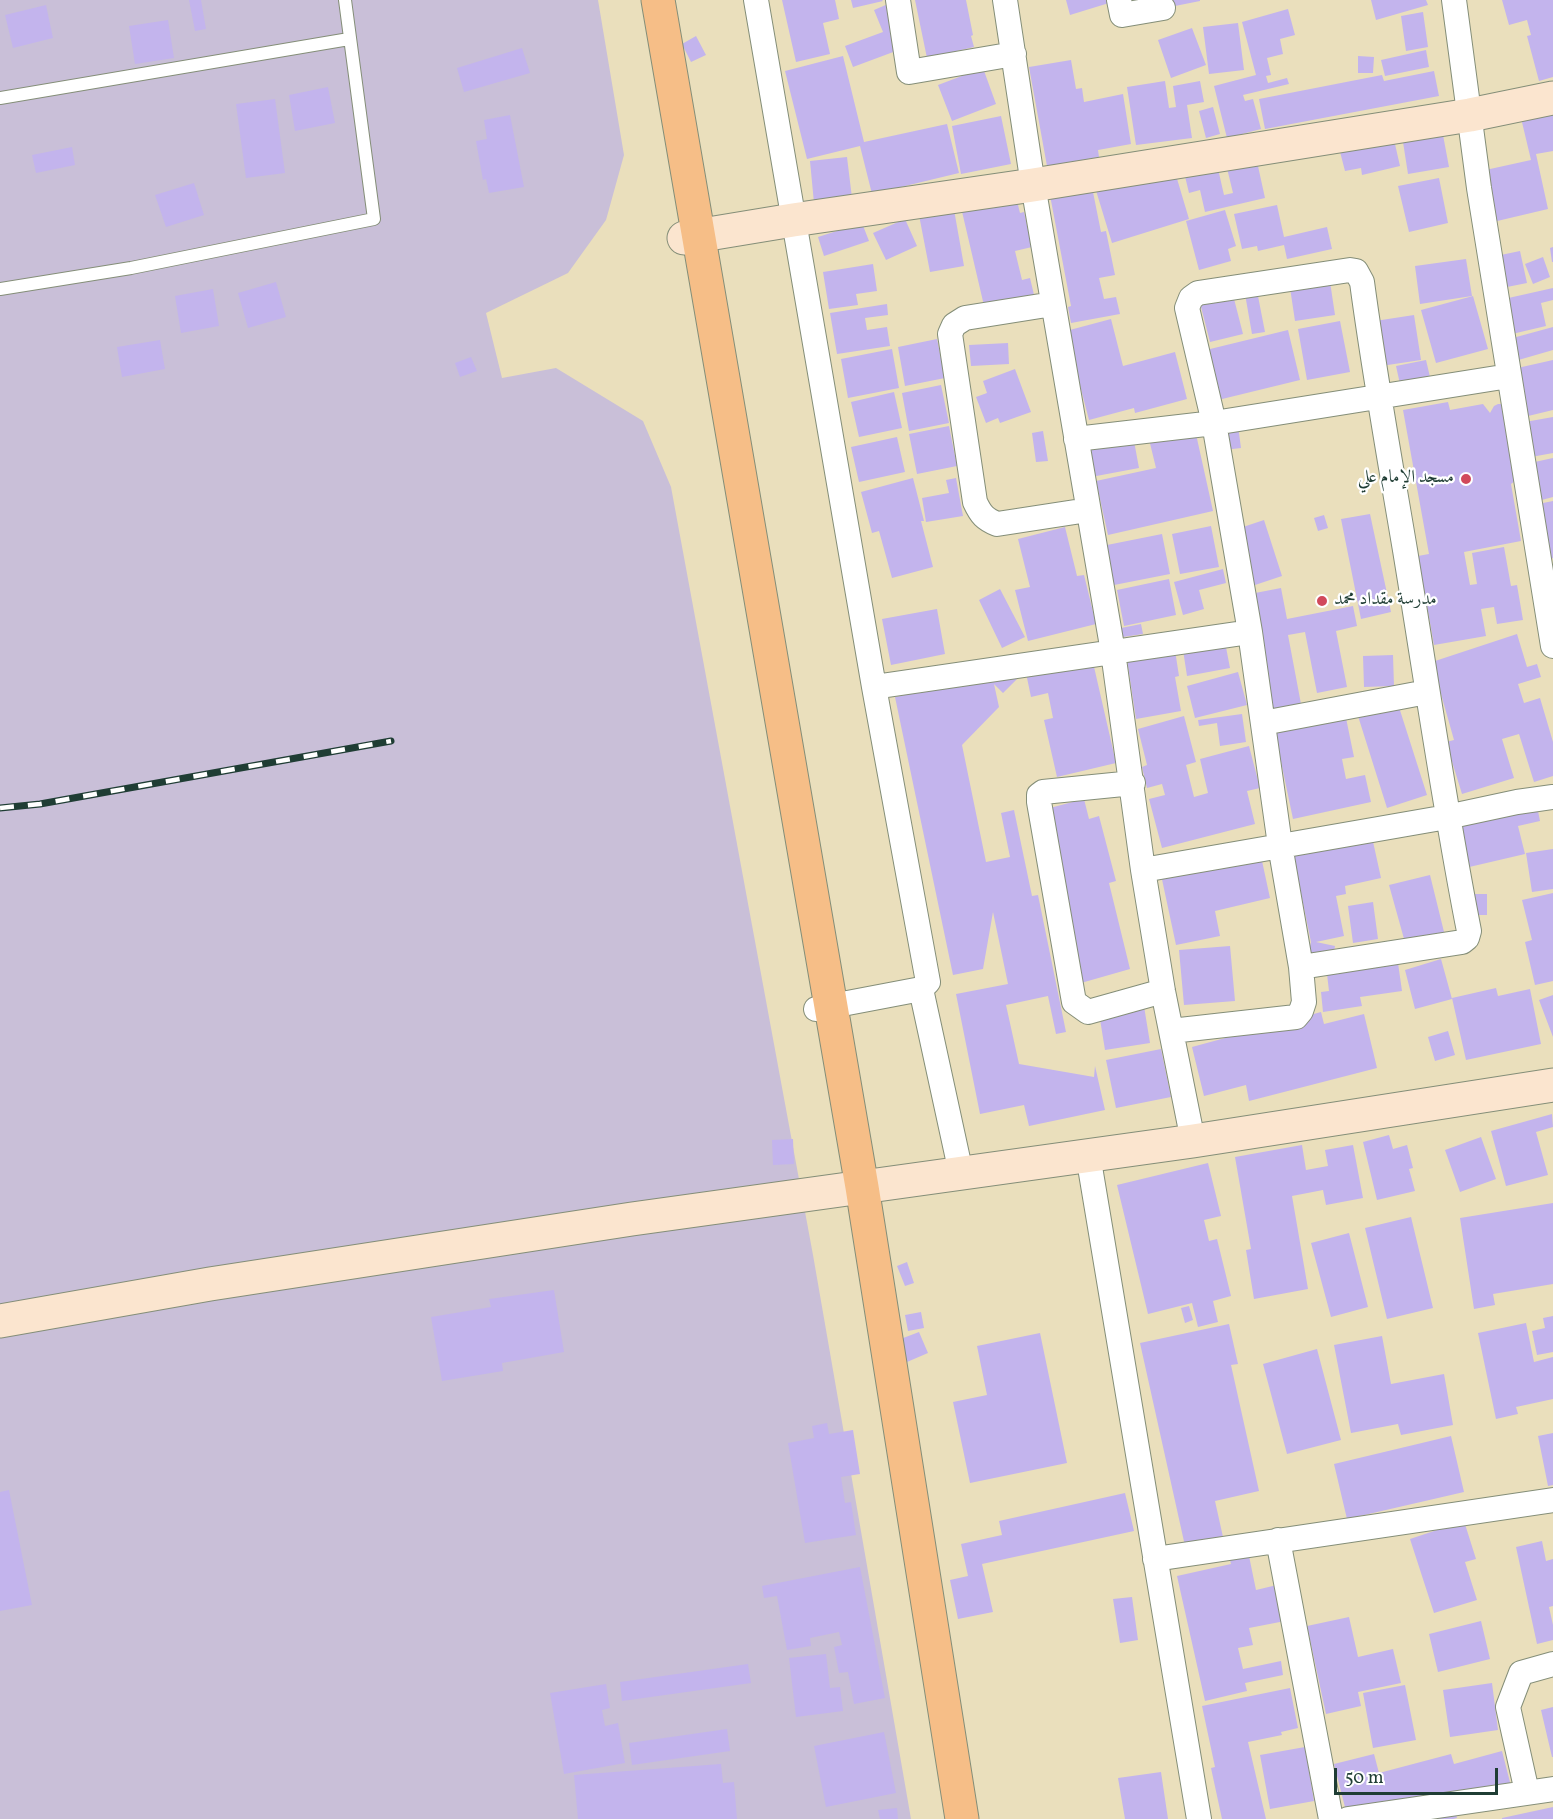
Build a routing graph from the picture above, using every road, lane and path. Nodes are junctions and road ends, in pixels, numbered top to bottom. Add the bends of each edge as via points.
1 (345, 0) edge
2 (643, 0) edge
3 (658, 0) edge
4 (756, 0) edge
5 (898, 0) edge
6 (1005, 0) edge
7 (1119, 0) edge
8 (1454, 0) edge
9 (1163, 8) dead end
10 (349, 39) junction
11 (1014, 54) junction
12 (0, 98) edge
13 (1553, 98) edge
14 (1470, 115) junction
15 (1033, 185) junction
16 (793, 220) junction
17 (691, 236) junction
18 (0, 289) edge
19 (1053, 304) junction
20 (1509, 376) junction
21 (1378, 398) junction
22 (1214, 423) junction
23 (1076, 439) junction
24 (1088, 510) junction
25 (1548, 581) edge
26 (1250, 632) junction
27 (1553, 646) edge
28 (1113, 652) junction
29 (874, 687) junction
30 (1426, 692) junction
31 (1263, 723) junction
32 (1133, 783) junction
33 (1553, 797) edge
34 (1447, 817) junction
35 (1280, 845) junction
36 (1143, 870) junction
37 (1301, 967) junction
38 (921, 989) junction
39 (1163, 991) junction
40 (823, 1007) junction
41 (1171, 1031) junction
42 (1553, 1085) edge
43 (1192, 1141) junction
44 (1088, 1155) junction
45 (962, 1173) junction
46 (854, 1189) junction
47 (0, 1321) edge
48 (1553, 1500) edge
49 (1278, 1540) junction
50 (1155, 1559) junction
51 (1553, 1664) edge
52 (1553, 1789) edge
53 (1527, 1792) junction
54 (946, 1819) edge
55 (962, 1819) edge
56 (1198, 1819) edge
57 (1331, 1819) edge
58 (1348, 1819) edge

1 - 10 lane
2 - 17 main road
3 - 17 main road
4 - 16 street
5 - 11 street via 909,72
6 - 11 street
7 - 9 street via 1122,15
8 - 14 street
10 - 12 lane
10 - 18 lane via 374,219 130,268
11 - 15 street
13 - 14 street
14 - 15 street
14 - 20 street
15 - 16 street
15 - 19 street
16 - 17 street
16 - 29 street
17 - 40 main road
19 - 23 street
19 - 24 street via 965,318 954,325 950,334 975,502 985,519 997,524
20 - 21 street
20 - 25 street
21 - 22 street
21 - 22 street via 1362,282 1356,272 1198,292 1187,308
21 - 30 street
22 - 23 street
22 - 26 street
23 - 24 street
24 - 28 street
25 - 27 street
26 - 28 street
26 - 31 street
28 - 29 street
28 - 32 street
29 - 38 street via 927,982
30 - 31 street
30 - 34 street
31 - 35 street
32 - 36 street
32 - 39 street via 1042,792 1038,802 1074,1002 1088,1011
33 - 34 street
34 - 35 street
34 - 37 street via 1469,931 1467,938 1462,942
35 - 36 street
35 - 37 street
36 - 39 street
37 - 41 street via 1304,1002 1296,1017
38 - 40 street
38 - 45 street
39 - 41 street
40 - 46 main road
41 - 43 street
42 - 43 street
43 - 44 street
44 - 45 street
44 - 50 street
45 - 46 street
46 - 47 street via 526,1235
46 - 54 main road
46 - 55 main road
48 - 49 street
49 - 50 street
49 - 57 street
50 - 56 street
51 - 53 street via 1521,1673 1508,1707
52 - 53 street
53 - 58 street

